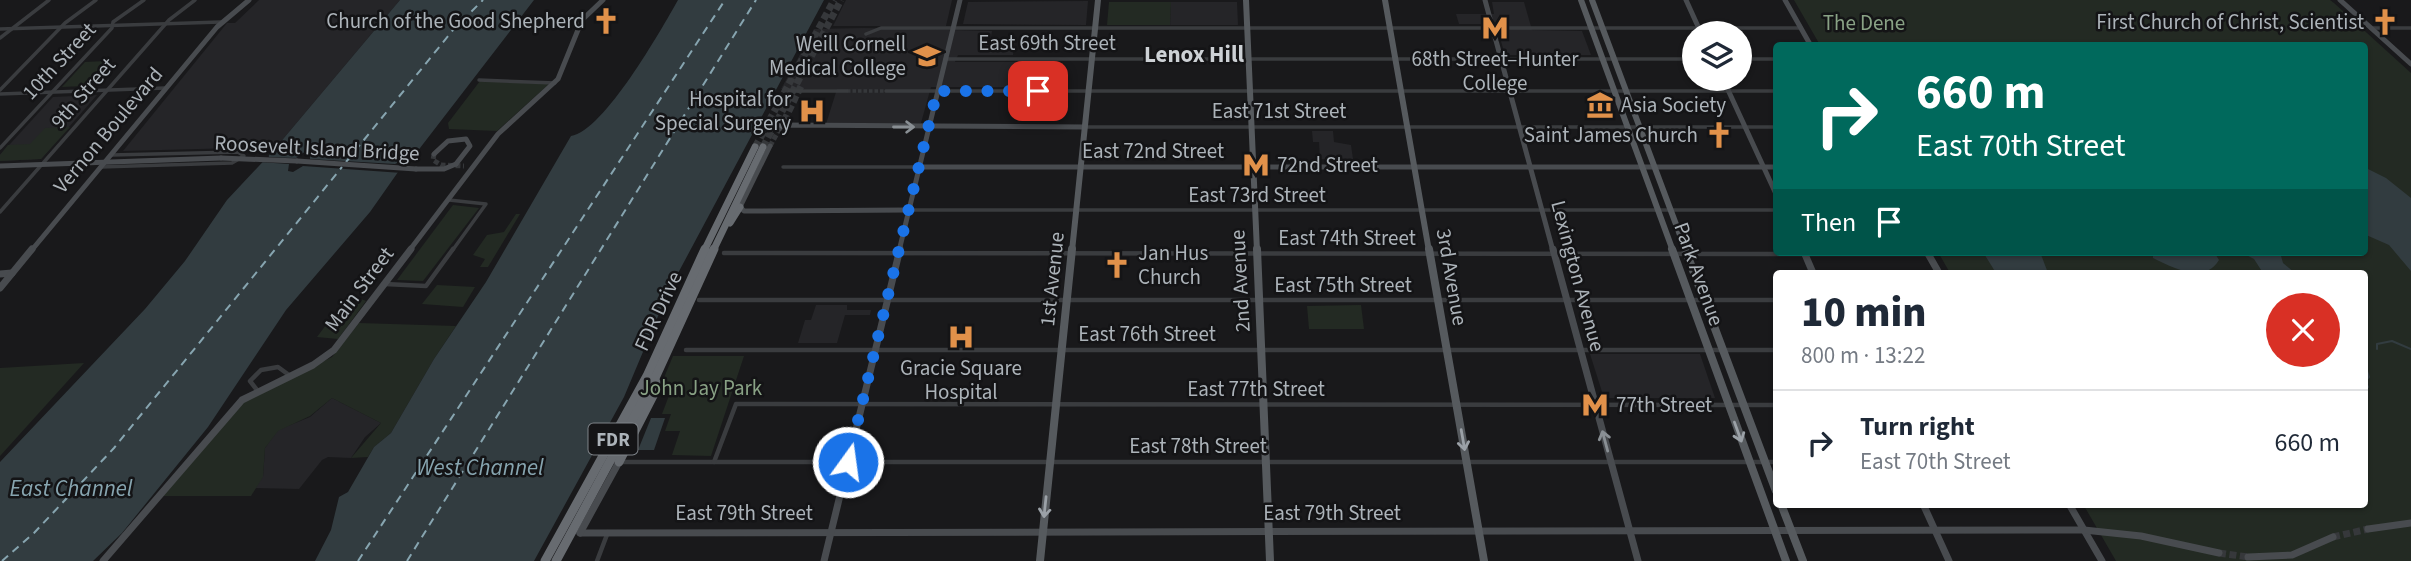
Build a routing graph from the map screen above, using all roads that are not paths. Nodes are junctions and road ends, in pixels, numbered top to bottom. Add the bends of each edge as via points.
1 (49, 0) edge
2 (96, 0) edge
3 (144, 0) edge
4 (195, 0) edge
5 (249, 0) edge
6 (603, 0) edge
7 (960, 0) edge
8 (1098, 0) edge
9 (1246, 0) edge
10 (1385, 0) edge
11 (1485, 0) edge
12 (1581, 0) edge
13 (1592, 0) edge
14 (1686, 0) edge
15 (1785, 0) edge
16 (2340, 0) edge
17 (1695, 21) edge
18 (221, 22) junction
19 (166, 23) junction
20 (112, 25) junction
21 (61, 27) junction
22 (953, 28) junction
23 (1095, 28) junction
24 (1247, 28) junction
25 (1390, 28) junction
26 (1493, 28) junction
27 (1591, 28) junction
28 (1602, 28) junction
29 (1801, 28) junction
30 (2371, 28) junction
31 (2411, 28) edge
32 (0, 29) edge
33 (10, 29) junction
34 (1752, 29) edge
35 (1682, 30) edge
36 (866, 34) dead end
37 (0, 38) edge
38 (1809, 42) edge
39 (945, 59) junction
40 (1092, 59) junction
41 (1249, 59) junction
42 (1396, 59) junction
43 (1501, 59) junction
44 (1602, 59) junction
45 (1614, 59) junction
46 (1682, 59) edge
47 (1752, 59) edge
48 (1773, 59) edge
49 (2409, 61) edge
50 (479, 80) dead end
51 (555, 83) junction
52 (165, 88) junction
53 (107, 90) junction
54 (789, 91) dead end
55 (847, 91) tunnel mouth
56 (886, 91) tunnel mouth
57 (937, 91) junction
58 (1089, 91) junction
59 (1251, 91) junction
60 (1402, 91) junction
61 (1510, 91) junction
62 (1614, 91) junction
63 (0, 92) edge
64 (52, 92) junction
65 (1626, 92) junction
66 (1729, 92) junction
67 (1773, 92) edge
68 (776, 125) dead end
69 (929, 127) junction
70 (1085, 127) junction
71 (1252, 127) junction
72 (1408, 127) junction
73 (1520, 127) junction
74 (1625, 127) junction
75 (1639, 127) junction
76 (1745, 127) junction
77 (1773, 127) edge
78 (763, 147) junction
79 (0, 148) edge
80 (434, 154) dead end
81 (110, 155) junction
82 (105, 161) junction
83 (42, 164) junction
84 (0, 166) edge
85 (464, 166) tunnel mouth
86 (474, 166) junction
87 (99, 167) junction
88 (783, 167) dead end
89 (919, 167) junction
90 (1082, 167) junction
91 (1254, 167) junction
92 (1415, 167) junction
93 (1531, 167) junction
94 (1640, 167) junction
95 (1654, 167) junction
96 (1764, 167) junction
97 (1773, 167) edge
98 (1773, 187) edge
99 (449, 200) junction
100 (740, 207) junction
101 (908, 210) junction
102 (1077, 210) junction
103 (1671, 210) junction
104 (1773, 210) edge
105 (1254, 211) junction
106 (1422, 211) junction
107 (1543, 211) junction
108 (1658, 211) junction
109 (0, 212) edge
110 (725, 227) junction
111 (724, 253) dead end
112 (898, 253) junction
113 (1073, 253) junction
114 (1256, 253) junction
115 (1430, 253) junction
116 (1554, 253) junction
117 (1673, 253) junction
118 (1687, 253) junction
119 (1773, 253) edge
120 (12, 273) junction
121 (0, 274) edge
122 (385, 284) junction
123 (0, 288) edge
124 (699, 300) dead end
125 (887, 300) junction
126 (1258, 300) junction
127 (1438, 300) junction
128 (1566, 300) junction
129 (1690, 300) junction
130 (1704, 300) junction
131 (1773, 300) edge
132 (1068, 301) junction
133 (686, 350) dead end
134 (876, 350) junction
135 (1062, 350) junction
136 (1447, 350) junction
137 (1581, 350) junction
138 (1709, 350) junction
139 (1723, 350) junction
140 (1773, 350) edge
141 (1261, 351) junction
142 (289, 375) junction
143 (656, 376) junction
144 (257, 390) junction
145 (863, 404) junction
146 (1056, 404) junction
147 (1264, 404) junction
148 (1457, 404) junction
149 (1595, 405) junction
150 (1728, 405) junction
151 (1744, 405) junction
152 (1773, 405) edge
153 (1050, 461) junction
154 (619, 462) junction
155 (848, 462) junction
156 (1266, 462) junction
157 (1467, 462) junction
158 (1611, 462) junction
159 (1749, 462) junction
160 (1765, 462) junction
161 (1773, 462) edge
162 (714, 463) junction
163 (1773, 483) edge
164 (1782, 508) edge
165 (1925, 508) edge
166 (2071, 508) edge
167 (2411, 523) edge
168 (2368, 529) tunnel mouth
169 (832, 530) junction
170 (1043, 530) junction
171 (2084, 530) junction
172 (1269, 531) junction
173 (1478, 531) junction
174 (1630, 531) junction
175 (1774, 531) junction
176 (1791, 531) junction
177 (1936, 531) junction
178 (608, 532) junction
179 (2333, 537) tunnel mouth
180 (2219, 552) tunnel mouth
181 (2248, 557) dead end
182 (103, 561) edge
183 (545, 561) edge
184 (556, 561) edge
185 (597, 561) edge
186 (824, 561) edge
187 (1040, 561) edge
188 (1270, 561) edge
189 (1484, 561) edge
190 (1638, 561) edge
191 (1786, 561) edge
192 (1803, 561) edge
193 (1949, 561) edge
194 (2102, 561) edge

1 - 33 street
2 - 21 street
3 - 20 street, 10th Street
4 - 19 street, 9th Street
5 - 18 main road, Vernon Boulevard
6 - 51 main road, Main Street via 582,20
7 - 22 main road
8 - 23 main road, 1st Avenue
9 - 24 main road, 2nd Avenue
10 - 25 main road, 3rd Avenue
11 - 26 main road, Lexington Avenue
12 - 27 main road, Park Avenue
13 - 28 main road, Park Avenue
14 - 17 main road
15 - 29 main road
16 - 30 main road
18 - 19 street
18 - 52 main road, Vernon Boulevard
19 - 20 street
19 - 53 street, 9th Street
20 - 21 street
20 - 64 street, 10th Street
21 - 33 street
21 - 63 street
22 - 23 street
22 - 36 street via 880,29
22 - 39 main road
23 - 24 street
23 - 40 main road, 1st Avenue
24 - 25 street
24 - 41 main road, 2nd Avenue
25 - 26 street
25 - 42 main road, 3rd Avenue
26 - 27 street
26 - 43 main road, Lexington Avenue
27 - 28 street
27 - 44 main road, Park Avenue
28 - 35 street
28 - 45 main road, Park Avenue
29 - 34 street
29 - 38 main road
30 - 31 street
30 - 49 main road
32 - 33 street
33 - 37 street
39 - 40 street, East 69th Street
39 - 57 main road
40 - 41 street, East 69th Street
40 - 58 main road, 1st Avenue
41 - 42 street, East 69th Street
41 - 59 main road, 2nd Avenue
42 - 43 street, East 69th Street
42 - 60 main road, 3rd Avenue
43 - 44 street, East 69th Street
43 - 61 main road, Lexington Avenue
44 - 45 street, East 69th Street
44 - 62 main road, Park Avenue
45 - 46 street, East 69th Street
45 - 65 main road, Park Avenue
47 - 48 street
50 - 51 street
51 - 86 main road, Main Street via 500,132
52 - 53 street
52 - 81 main road, Vernon Boulevard
53 - 64 street
53 - 83 street, 9th Street
54 - 55 street
56 - 57 street
57 - 58 street
57 - 69 main road
58 - 59 street
58 - 70 main road, 1st Avenue
59 - 60 street
59 - 71 main road, 2nd Avenue
60 - 61 street
60 - 72 main road, 3rd Avenue
61 - 62 street
61 - 73 main road, Lexington Avenue
62 - 65 street
62 - 74 main road, Park Avenue
63 - 64 street
64 - 79 street, 10th Street
65 - 66 street
65 - 75 main road, Park Avenue
66 - 67 street
66 - 76 main road
68 -> 69 main road, East 71st Street
69 - 70 main road, East 71st Street
69 - 89 main road
70 - 71 street, East 71st Street
70 - 90 main road, 1st Avenue
71 - 72 street, East 71st Street
71 - 91 main road, 2nd Avenue
72 - 73 street, East 71st Street
72 - 92 main road, 3rd Avenue
73 - 74 street, East 71st Street
73 - 93 main road, Lexington Avenue
74 - 75 street, East 71st Street
74 - 94 main road, Park Avenue
75 - 76 street, East 71st Street
75 - 95 main road, Park Avenue
76 - 77 street, East 71st Street
76 - 96 main road
78 - 100 main road
78 - 110 highway, FDR Drive / FDR
78 - 183 highway, FDR Drive / FDR via 672,317 647,376
80 - 82 main road, Roosevelt Island Bridge, bridge via 453,139 470,142 455,165 442,170 221,158
81 - 82 main road, Vernon Boulevard
81 - 87 street via 238,152 244,156 232,163
82 - 83 main road, Roosevelt Island Bridge
82 - 87 main road, Vernon Boulevard
83 - 84 main road, Roosevelt Island Bridge
83 - 109 street, 9th Street
85 - 86 main road
86 - 99 main road, Main Street
87 - 120 main road, Vernon Boulevard
88 - 89 street, East 72nd Street
89 - 90 main road, East 72nd Street
89 - 101 main road
90 - 91 main road, East 72nd Street
90 - 102 main road, 1st Avenue
91 - 92 main road, East 72nd Street
91 - 105 main road, 2nd Avenue
92 - 93 main road, East 72nd Street
92 - 106 main road, 3rd Avenue
93 - 94 main road, East 72nd Street
93 - 107 main road, Lexington Avenue
94 - 95 main road, East 72nd Street
94 - 108 main road, Park Avenue
95 - 96 main road, East 72nd Street
95 - 103 main road, Park Avenue
96 - 97 main road, East 72nd Street
96 - 98 main road
99 - 122 main road, Main Street
99 - 122 street via 486,204 426,286
100 - 101 main road, East 73rd Street via 749,212
100 - 110 highway
101 - 102 street, East 73rd Street
101 - 112 main road
102 - 105 street, East 73rd Street
102 - 113 main road, 1st Avenue
103 - 104 street, East 73rd Street
103 - 108 street, East 73rd Street
103 - 118 main road, Park Avenue
105 - 106 street, East 73rd Street
105 - 114 main road, 2nd Avenue
106 - 107 street, East 73rd Street
106 - 115 main road, 3rd Avenue
107 - 108 street, East 73rd Street
107 - 116 main road, Lexington Avenue
108 - 117 main road, Park Avenue
110 - 143 highway, FDR Drive / FDR
111 - 112 street, East 74th Street
112 - 113 street, East 74th Street
112 - 125 main road
113 - 114 street, East 74th Street
113 - 132 main road, 1st Avenue
114 - 115 street, East 74th Street
114 - 126 main road, 2nd Avenue
115 - 116 street, East 74th Street
115 - 127 main road, 3rd Avenue
116 - 117 street, East 74th Street
116 - 128 main road, Lexington Avenue
117 - 118 street, East 74th Street
117 - 129 main road, Park Avenue
118 - 119 street, East 74th Street
118 - 130 main road, Park Avenue
120 - 121 main road
120 - 123 main road, Vernon Boulevard
122 - 142 main road, Main Street via 334,351
124 - 125 street, East 75th Street
125 - 132 street, East 75th Street
125 - 134 main road
126 - 127 street, East 75th Street
126 - 132 street, East 75th Street
126 - 141 main road, 2nd Avenue
127 - 128 street, East 75th Street
127 - 136 main road, 3rd Avenue
128 - 129 street, East 75th Street
128 - 137 main road, Lexington Avenue
129 - 130 street, East 75th Street
129 - 138 main road, Park Avenue
130 - 131 street, East 75th Street
130 - 139 main road, Park Avenue
132 - 135 main road, 1st Avenue
133 - 134 street, East 76th Street
134 - 135 street, East 76th Street
134 - 145 main road
135 - 141 street, East 76th Street
135 - 146 main road, 1st Avenue
136 - 137 street, East 76th Street
136 - 141 street, East 76th Street
136 - 148 main road, 3rd Avenue
137 - 138 street, East 76th Street
137 - 149 main road, Lexington Avenue
138 - 139 street, East 76th Street
138 - 150 main road, Park Avenue
139 - 140 street, East 76th Street
139 - 151 main road, Park Avenue
141 - 147 main road, 2nd Avenue
142 - 144 main road, Main Street
142 - 144 street via 278,367 262,369 250,382
143 - 154 highway via 654,392
143 - 184 highway, FDR Drive / FDR
144 - 182 main road, Main Street via 238,404
145 - 146 street, East 77th Street
145 - 155 main road
145 - 162 street, East 77th Street via 736,404
146 - 147 street, East 77th Street
146 - 153 main road, 1st Avenue
147 - 148 street, East 77th Street
147 - 156 main road, 2nd Avenue
148 - 149 street, East 77th Street
148 -> 157 main road, 3rd Avenue
149 - 150 street, East 77th Street
158 -> 149 main road, Lexington Avenue
150 - 151 street, East 77th Street
150 -> 159 main road, Park Avenue
151 - 152 street, East 77th Street
151 - 160 main road, Park Avenue
153 - 155 street, East 78th Street
153 - 156 street, East 78th Street
153 -> 170 main road, 1st Avenue
154 - 162 street, East 78th Street
154 - 178 main road, East 79th Street via 580,533
155 - 162 street, East 78th Street
155 - 169 main road
156 - 157 street, East 78th Street
156 - 172 main road, 2nd Avenue
157 - 158 street, East 78th Street
157 - 173 main road, 3rd Avenue
158 - 159 street, East 78th Street
158 - 174 main road, Lexington Avenue
159 - 160 street, East 78th Street
159 - 175 main road, Park Avenue
160 - 161 street, East 78th Street
160 - 163 main road, Park Avenue
164 - 176 main road
165 - 177 main road
166 - 171 main road
167 - 168 main road
169 - 170 main road, East 79th Street
169 - 178 main road, East 79th Street
169 - 186 main road
170 - 172 main road, East 79th Street
170 - 187 main road, 1st Avenue
171 - 177 main road, East 79th Street
171 - 180 main road, East 79th Street
171 - 194 main road
172 - 173 main road, East 79th Street
172 - 188 main road, 2nd Avenue
173 - 174 main road, East 79th Street
173 - 189 main road, 3rd Avenue
174 - 175 main road, East 79th Street
174 - 190 main road, Lexington Avenue
175 - 176 main road, East 79th Street
175 - 191 main road, Park Avenue
176 - 177 main road, East 79th Street
176 - 192 main road
177 - 193 main road
178 - 185 street
179 - 181 main road via 2292,555

